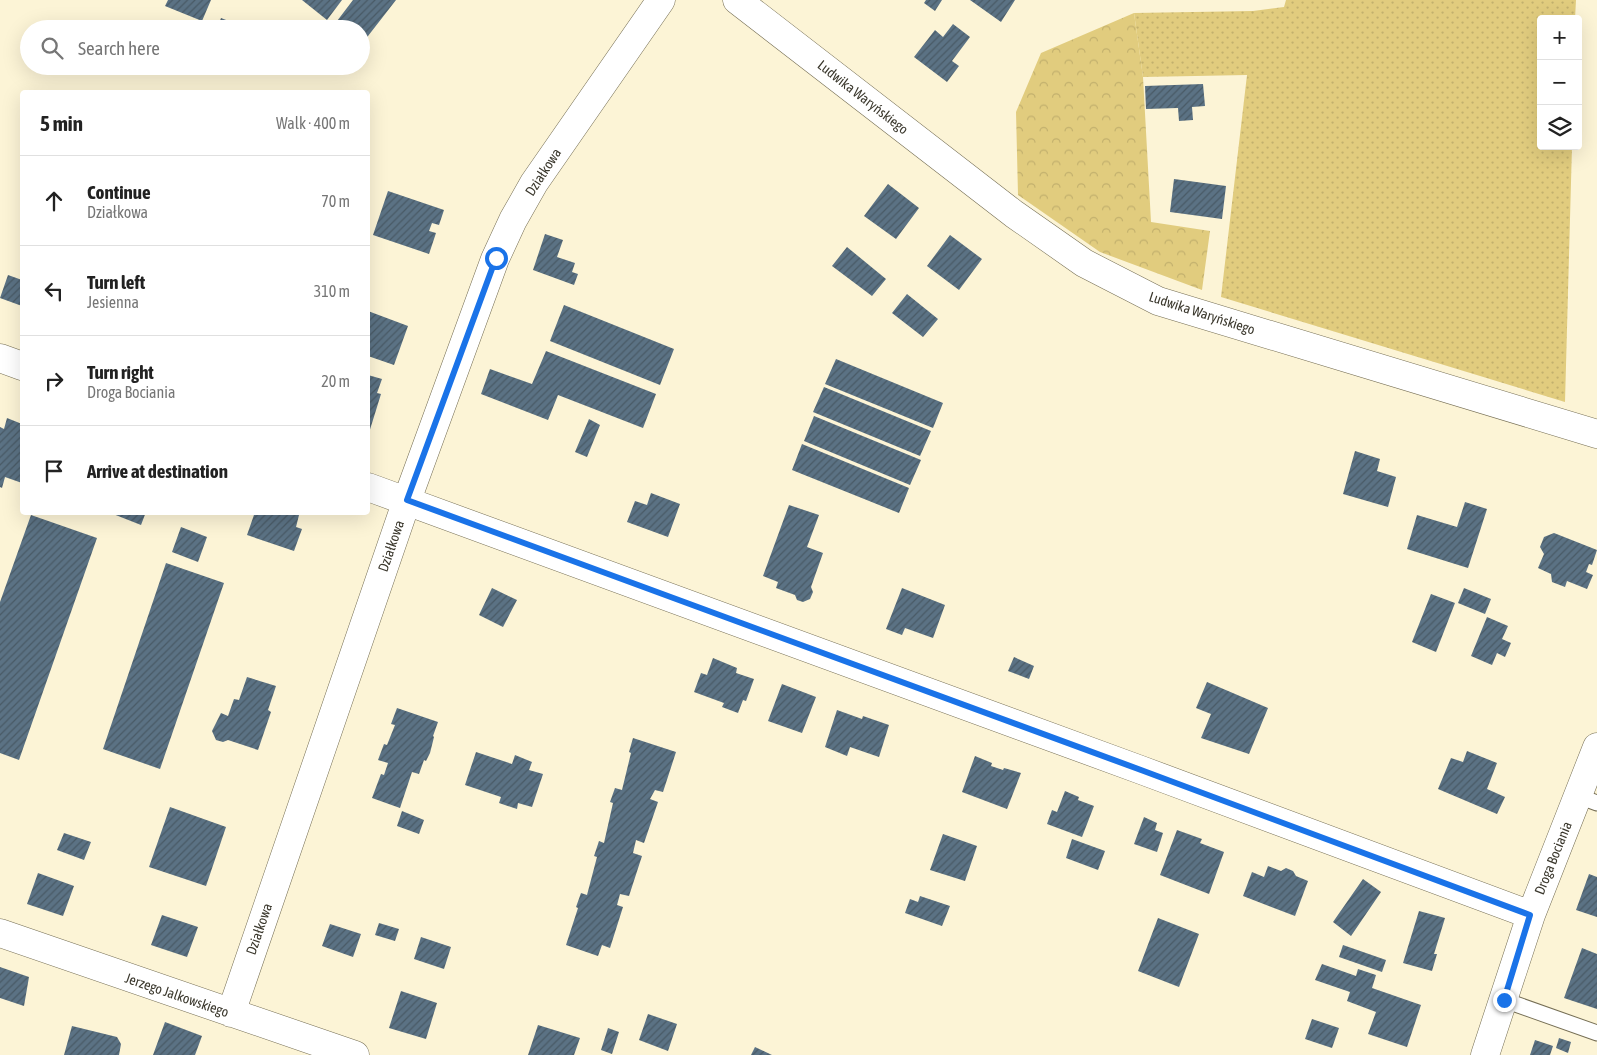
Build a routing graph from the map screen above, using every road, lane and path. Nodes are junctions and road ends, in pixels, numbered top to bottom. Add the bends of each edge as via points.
1 (661, 0) edge
2 (737, 0) edge
3 (0, 358) edge
4 (20, 365) edge
5 (1597, 434) edge
6 (370, 487) edge
7 (407, 500) junction
8 (1597, 747) edge
9 (1587, 799) edge
10 (1530, 915) junction
11 (0, 933) edge
12 (1504, 1000) junction
13 (231, 1013) junction
14 (1597, 1033) edge
15 (354, 1055) edge
16 (1485, 1055) edge

1 - 7 street, Działkowa via 534,183 514,220 496,258
2 - 5 street, Ludwika Waryńskiego via 1014,214 1084,263 1158,302
3 - 4 street
6 - 7 street
7 - 10 street
7 - 13 street, Działkowa
8 - 9 street, Droga Bociania
9 - 10 street, Droga Bociania
10 - 12 street, Droga Bociania
11 - 13 street, Jerzego Jalkowskiego
12 - 14 lane
12 - 16 street, Droga Bociania
13 - 15 street, Jerzego Jalkowskiego

